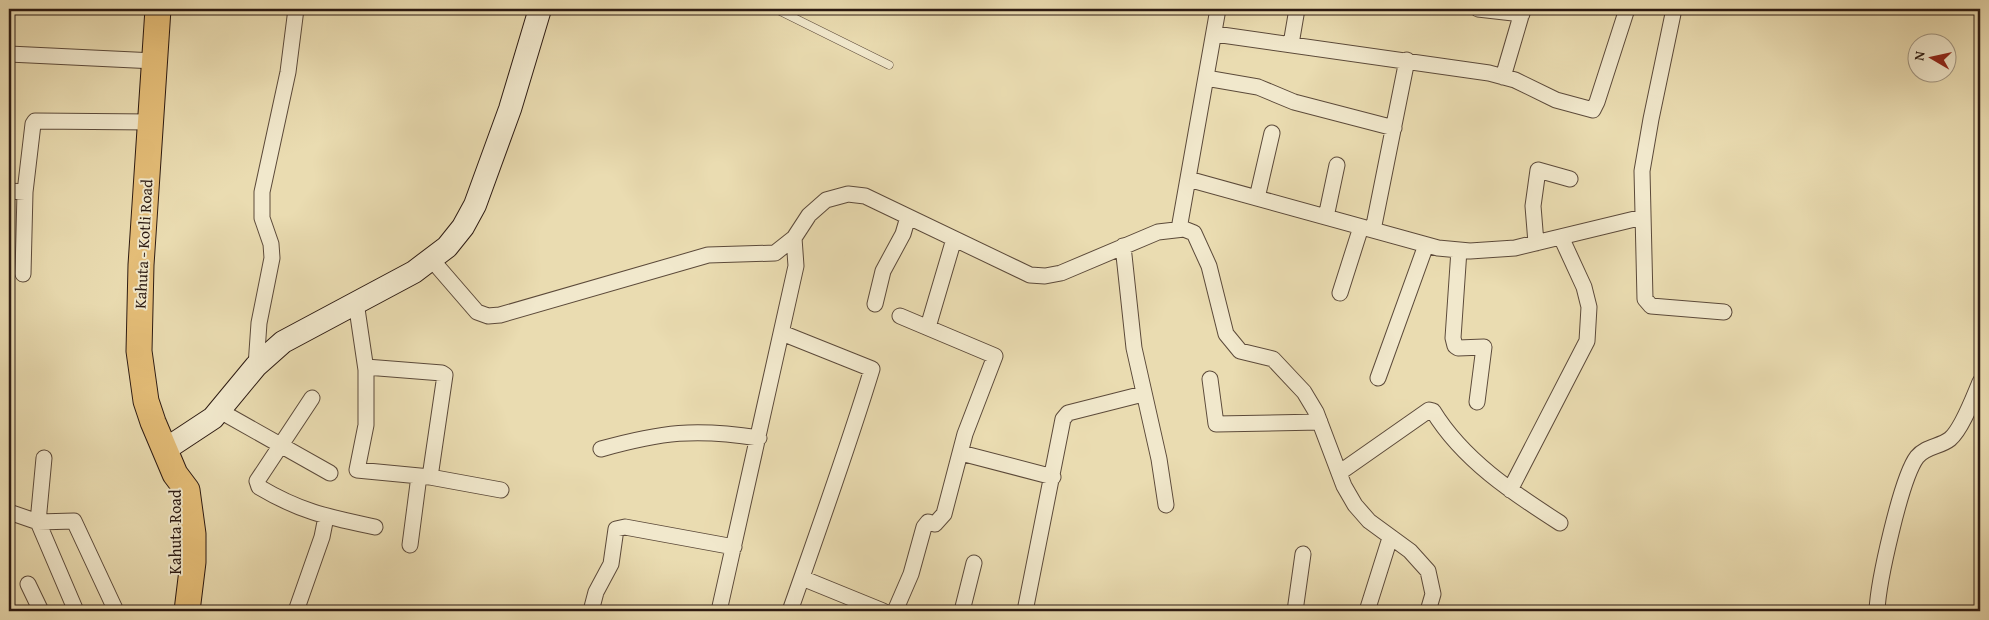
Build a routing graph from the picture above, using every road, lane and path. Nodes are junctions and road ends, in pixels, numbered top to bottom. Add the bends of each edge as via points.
1 (158, 9) edge
2 (296, 9) edge
3 (540, 9) edge
4 (776, 9) edge
5 (1218, 9) edge
6 (1296, 9) edge
7 (1478, 9) edge
8 (1627, 9) edge
9 (1674, 9) edge
10 (1522, 12) edge
11 (1214, 34) junction
12 (1291, 44) junction
13 (9, 54) edge
14 (1407, 60) junction
15 (155, 61) junction
16 (890, 65) dead end
17 (1503, 77) junction
18 (1206, 78) junction
19 (151, 122) junction
20 (1394, 128) junction
21 (1272, 133) dead end
22 (1337, 165) dead end
23 (1188, 179) junction
24 (1570, 179) dead end
25 (9, 191) edge
26 (25, 192) junction
27 (1257, 198) junction
28 (908, 217) junction
29 (1326, 217) junction
30 (1643, 217) junction
31 (1178, 229) junction
32 (1367, 229) junction
33 (1561, 237) junction
34 (794, 238) junction
35 (954, 239) junction
36 (1536, 243) junction
37 (1426, 245) junction
38 (1123, 246) junction
39 (1459, 250) junction
40 (15, 251) edge
41 (432, 260) junction
42 (23, 274) dead end
43 (1340, 293) dead end
44 (356, 302) junction
45 (875, 304) dead end
46 (1724, 312) dead end
47 (900, 316) dead end
48 (928, 327) junction
49 (782, 332) junction
50 (256, 366) junction
51 (366, 367) junction
52 (1378, 378) dead end
53 (1210, 379) dead end
54 (1980, 382) edge
55 (1143, 394) junction
56 (312, 398) dead end
57 (1477, 402) dead end
58 (220, 411) junction
59 (1320, 422) junction
60 (759, 438) junction
61 (280, 445) junction
62 (166, 449) junction
63 (601, 449) dead end
64 (961, 453) junction
65 (44, 458) dead end
66 (1339, 473) junction
67 (175, 474) joint
68 (330, 474) dead end
69 (424, 477) junction
70 (1054, 477) junction
71 (501, 490) dead end
72 (1510, 490) junction
73 (1166, 505) dead end
74 (9, 512) edge
75 (326, 517) junction
76 (38, 522) junction
77 (1560, 522) dead end
78 (375, 526) dead end
79 (1390, 538) junction
80 (410, 545) dead end
81 (734, 547) junction
82 (1303, 554) dead end
83 (974, 563) dead end
84 (802, 578) junction
85 (28, 584) dead end
86 (186, 610) edge
87 (40, 611) edge
88 (76, 611) edge
89 (116, 611) edge
90 (296, 611) edge
91 (591, 611) edge
92 (719, 611) edge
93 (790, 611) edge
94 (883, 611) edge
95 (895, 611) edge
96 (962, 611) edge
97 (1025, 611) edge
98 (1295, 611) edge
99 (1367, 611) edge
100 (1428, 611) edge
101 (1877, 611) edge

1 - 15 main road, Kahuta - Kotli Road
2 - 50 street via 288,72 262,192 262,218 272,258 259,323
3 - 41 main road via 510,109 475,205 463,227
4 - 16 lane
5 - 11 street
6 - 12 street
7 - 10 street
8 - 17 street via 1593,110 1556,100
9 - 30 street via 1642,171
10 - 17 street
11 - 12 street
11 - 18 street
12 - 14 street
13 - 15 street
14 - 17 street
14 - 20 street
15 - 19 main road, Kahuta - Kotli Road
18 - 20 street via 1258,87 1294,102
18 - 23 street
19 - 26 street via 36,121 33,124
19 - 62 main road, Kahuta - Kotli Road via 139,351 146,401
20 - 32 street
21 - 27 street
22 - 29 street
23 - 27 street
23 - 31 street
24 - 36 street via 1538,170 1533,206
25 - 26 street
26 - 40 street
27 - 29 street
28 - 34 street via 865,196 848,194 826,200 809,215
28 - 35 street
28 - 45 street via 884,272
29 - 32 street
30 - 33 street
30 - 46 street via 1646,304
31 - 38 street via 1158,232
31 - 59 street via 1194,233 1201,246 1226,334 1240,351 1273,359 1280,365 1304,392
32 - 37 street
32 - 43 street
33 - 36 street
33 - 72 street via 1584,287 1589,307 1587,341
34 - 41 street via 775,253 708,255 556,301 488,316 477,312
34 - 49 street via 796,266
35 - 38 street via 1030,275 1045,276 1081,266
35 - 48 street
36 - 39 street via 1495,250
37 - 39 street
37 - 52 street
38 - 55 street via 1134,348
39 - 57 street via 1453,338 1458,348 1484,348
40 - 42 street
41 - 44 main road
44 - 50 main road via 298,333
44 - 51 street
47 - 48 street
48 - 64 street via 995,356
49 - 60 street
49 - 84 street via 872,369
50 - 58 main road
51 - 69 street via 366,425 357,470
51 - 69 street via 445,375
53 - 59 street via 1216,424
54 - 101 street via 1950,439 1925,450 1911,466 1885,559
55 - 70 street via 1068,413 1063,419
55 - 73 street
56 - 61 street
58 - 61 street
58 - 62 main road
59 - 66 street
60 - 63 street via 686,431 645,437
60 - 81 street
61 - 68 street
61 - 75 street via 257,481 259,487 298,508
62 - 67 main road, Kahuta - Kotli Road
64 - 70 street
64 - 95 street via 944,514 935,524 928,522 924,527 911,574
65 - 76 street
66 - 72 street via 1429,410 1468,455
66 - 79 street via 1355,505
67 - 86 main road, Kahuta Road via 177,562
69 - 71 street
69 - 80 street
70 - 97 street
72 - 77 street
74 - 76 street
75 - 78 street
75 - 90 street
76 - 88 street
76 - 89 street via 74,521
79 - 99 street
79 - 100 street via 1410,551 1428,571 1433,594
81 - 91 street via 625,527 616,529 610,564
81 - 92 street
82 - 98 street
83 - 96 street
84 - 93 street
84 - 94 street
85 - 87 street

